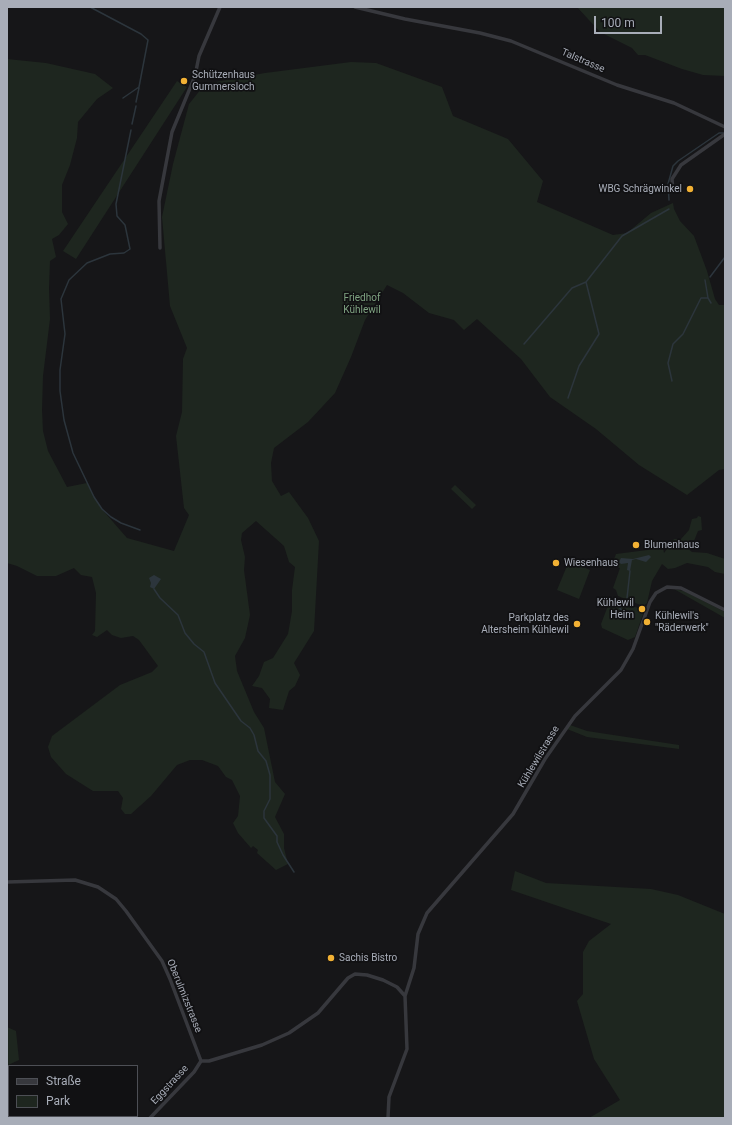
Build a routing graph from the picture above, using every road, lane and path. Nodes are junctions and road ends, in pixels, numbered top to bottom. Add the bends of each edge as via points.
1 (220, 7) edge
2 (355, 7) edge
3 (725, 127) edge
4 (725, 134) edge
5 (673, 191) dead end
6 (160, 248) dead end
7 (725, 610) edge
8 (7, 882) edge
9 (409, 984) junction
10 (397, 987) junction
11 (405, 996) junction
12 (201, 1061) junction
13 (150, 1118) edge
14 (388, 1118) edge

1 - 6 street via 199,56 195,76 172,132 158,201
2 - 3 street, Talstrasse via 480,32 511,41 617,85 674,103
4 - 5 street via 680,165 672,179
7 - 9 street, Kühlewilstrasse via 678,587 664,588 654,595 630,656 621,670 575,716 513,814 427,913 418,934 414,968
8 - 12 street, Oberulmizstrasse via 68,879 98,887 121,904 162,961
9 - 10 street
9 - 11 street, Kühlewilstrasse
10 - 11 street
10 - 12 street via 373,976 353,975 318,1013 289,1033 262,1045 209,1061
11 - 14 street via 407,1049 390,1097
12 - 13 street, Eggstrasse via 194,1072

